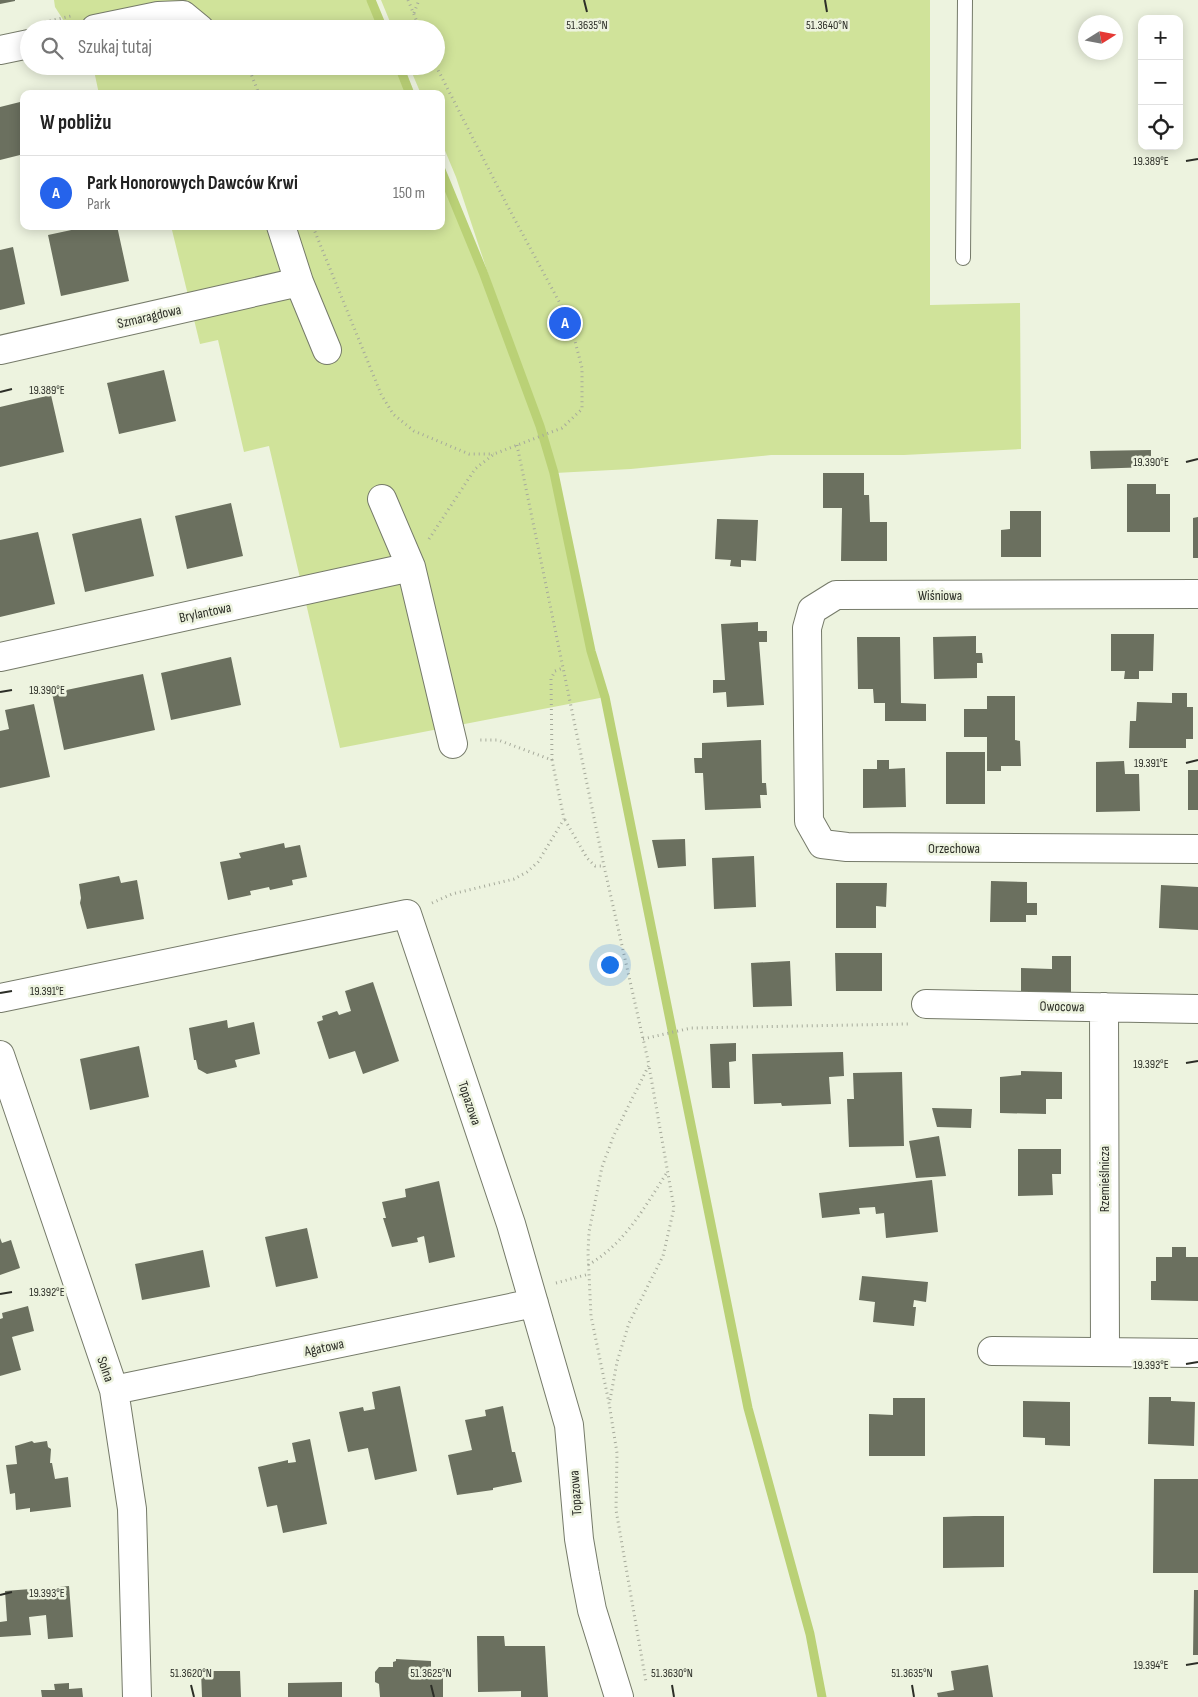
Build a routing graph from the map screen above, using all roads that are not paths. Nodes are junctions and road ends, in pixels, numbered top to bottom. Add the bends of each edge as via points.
1 (965, 0) edge
2 (110, 20) edge
3 (189, 20) edge
4 (20, 40) edge
5 (0, 50) edge
6 (282, 230) edge
7 (963, 258) dead end
8 (299, 282) junction
9 (0, 350) edge
10 (327, 350) dead end
11 (382, 499) dead end
12 (411, 567) junction
13 (1198, 594) edge
14 (0, 657) edge
15 (808, 735) joint
16 (453, 744) road end
17 (1198, 849) edge
18 (0, 998) edge
19 (926, 1004) road end
20 (1104, 1006) junction
21 (1198, 1009) edge
22 (0, 1055) edge
23 (532, 1296) junction
24 (992, 1351) dead end
25 (1105, 1352) junction
26 (1198, 1353) edge
27 (114, 1390) junction
28 (137, 1697) edge
29 (619, 1697) edge

1 - 7 lane
2 - 3 street via 183,15
4 - 5 street
6 - 8 street
8 - 9 street, Szmaragdowa
8 - 10 street
11 - 12 street
12 - 14 street, Brylantowa
12 - 16 street
13 - 15 street, Wiśniowa via 836,596 812,610 807,628
15 - 17 street, Orzechowa via 809,821 822,844 847,847
18 - 23 street, Topazowa via 407,914
19 - 20 street, Owocowa
20 - 21 street, Owocowa
20 - 25 street, Rzemieślnicza
22 - 27 street, Solna
23 - 27 street, Agatowa
23 - 29 street, Topazowa via 569,1425 585,1574 592,1610
24 - 25 street
25 - 26 street
27 - 28 street, Solna via 132,1509

